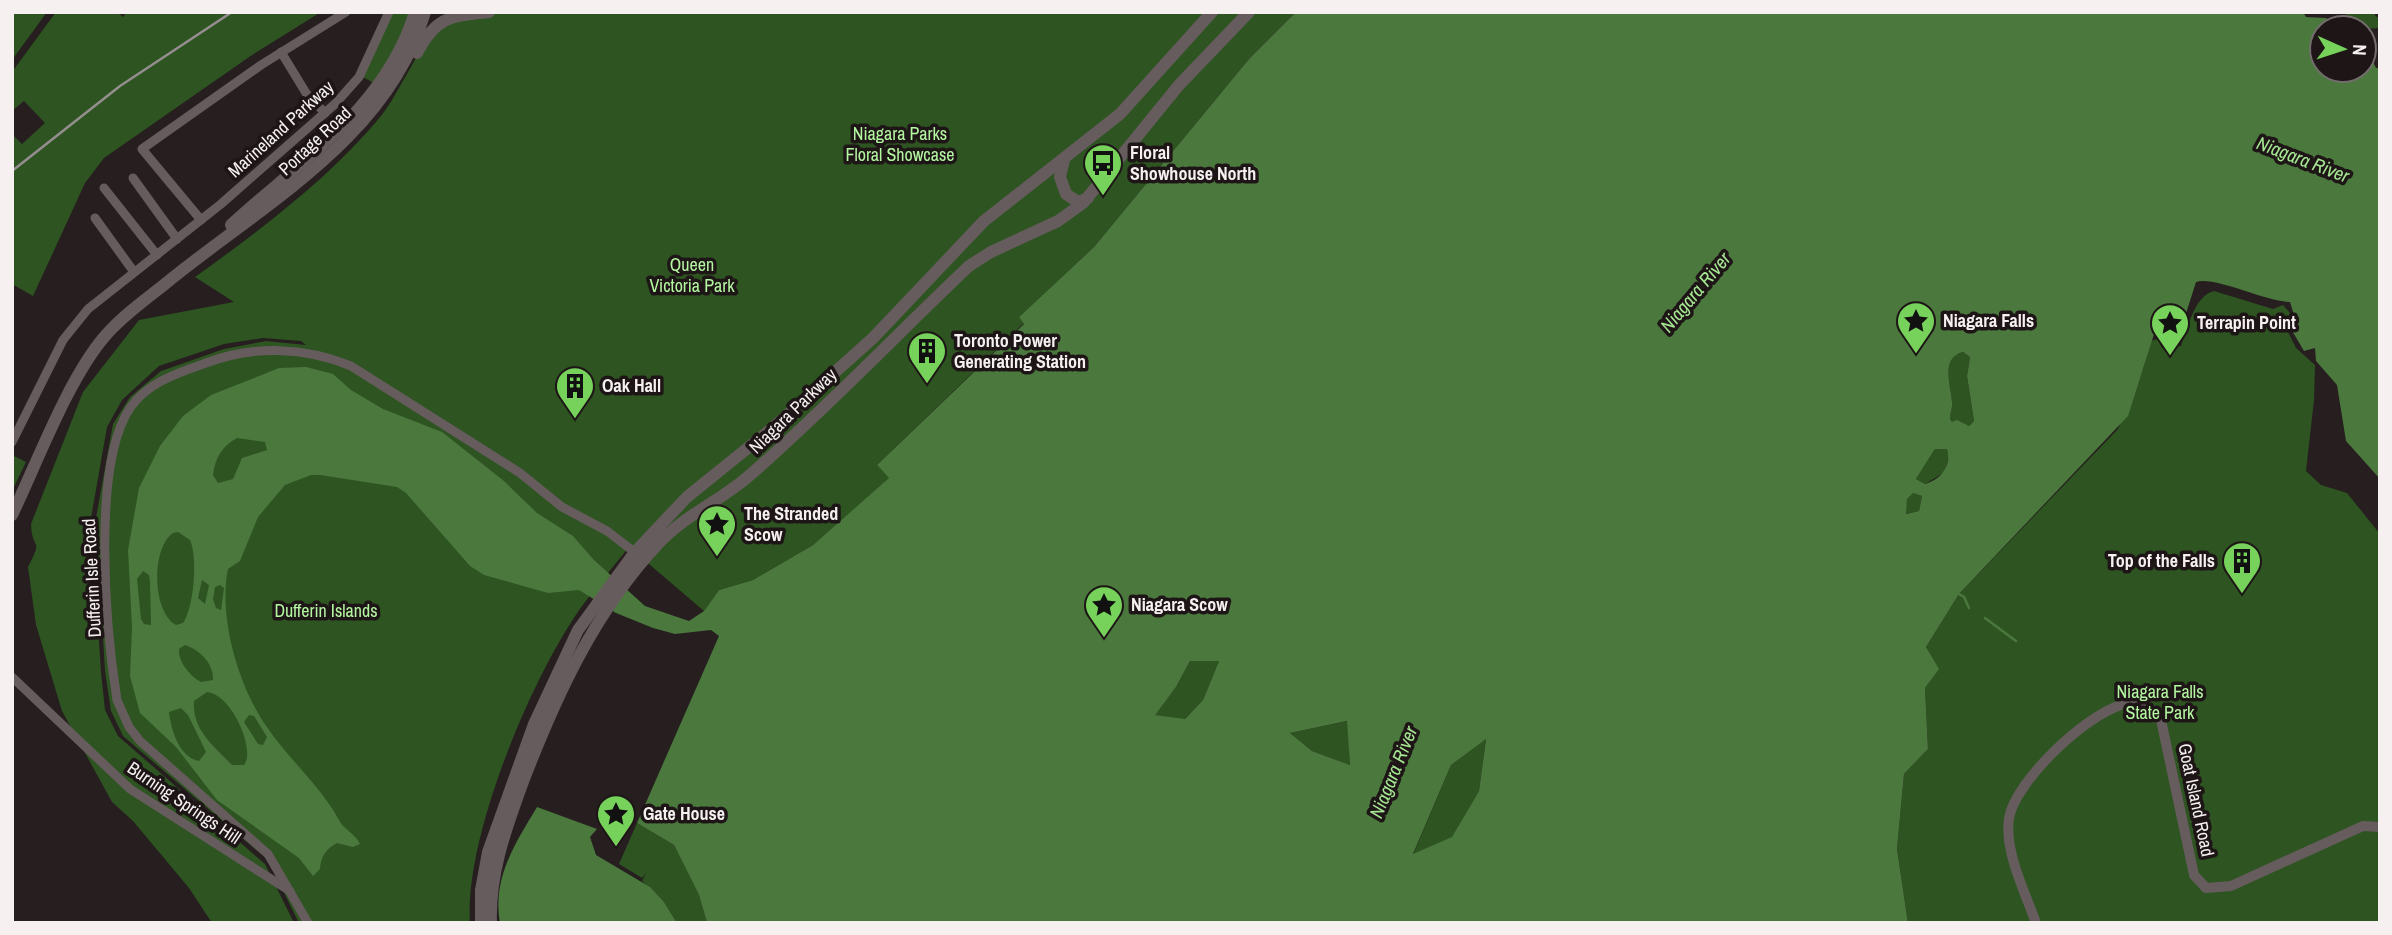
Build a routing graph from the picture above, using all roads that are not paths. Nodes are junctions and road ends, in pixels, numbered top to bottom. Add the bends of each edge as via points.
1 (346, 12) edge
2 (389, 12) edge
3 (415, 12) edge
4 (425, 12) edge
5 (489, 12) edge
6 (1212, 12) edge
7 (1248, 12) edge
8 (281, 52) junction
9 (325, 113) junction
10 (1067, 158) junction
11 (133, 178) dead end
12 (299, 180) junction
13 (104, 188) dead end
14 (1088, 198) junction
15 (95, 218) dead end
16 (201, 220) junction
17 (177, 239) junction
18 (157, 255) junction
19 (190, 263) junction
20 (134, 272) junction
21 (12, 442) edge
22 (12, 515) edge
23 (639, 556) junction
24 (598, 610) junction
25 (12, 677) edge
26 (2380, 827) edge
27 (292, 892) junction
28 (308, 923) edge
29 (481, 923) edge
30 (491, 923) edge
31 (2036, 923) edge

1 - 8 street
2 - 9 street, Marineland Parkway via 359,77
3 - 19 main road, Portage Road via 394,61 363,106
4 - 12 main road, Portage Road via 408,55 380,101
5 - 12 main road via 452,16 431,30 372,123 342,151
6 - 10 main road, Niagara Parkway via 1120,114
7 - 14 main road, Niagara Parkway via 1180,85
8 - 9 street via 306,93
8 - 16 street via 142,149
9 - 16 street, Marineland Parkway
10 - 14 main road via 1060,177 1066,194 1077,201
10 - 23 main road, Niagara Parkway via 984,221 873,338 687,497
11 - 17 street
12 - 19 main road, Portage Road
13 - 18 street
14 - 23 main road, Niagara Parkway via 1058,221 969,266 748,478
15 - 20 street
16 - 17 street
17 - 18 street
18 - 20 street
19 - 22 main road, Portage Road via 98,345
20 - 21 street via 88,309 63,340
23 - 24 main road, Niagara Parkway
23 - 27 street, Dufferin Isle Road via 607,531 562,507 520,473 351,366 321,354 282,350 223,356 155,384 131,406 116,434 103,520 117,700 140,741 268,855
24 - 29 main road, Niagara Parkway via 559,667 514,775 486,858
24 - 30 main road, Niagara Parkway via 516,800 494,872
25 - 27 street, Burning Springs Hill via 130,789
26 - 31 street, Goat Island Road via 2363,826 2231,886 2206,888 2194,875 2161,720 2149,707 2130,703 2102,711 2068,738 2043,763 2013,806 2010,839
27 - 28 street

